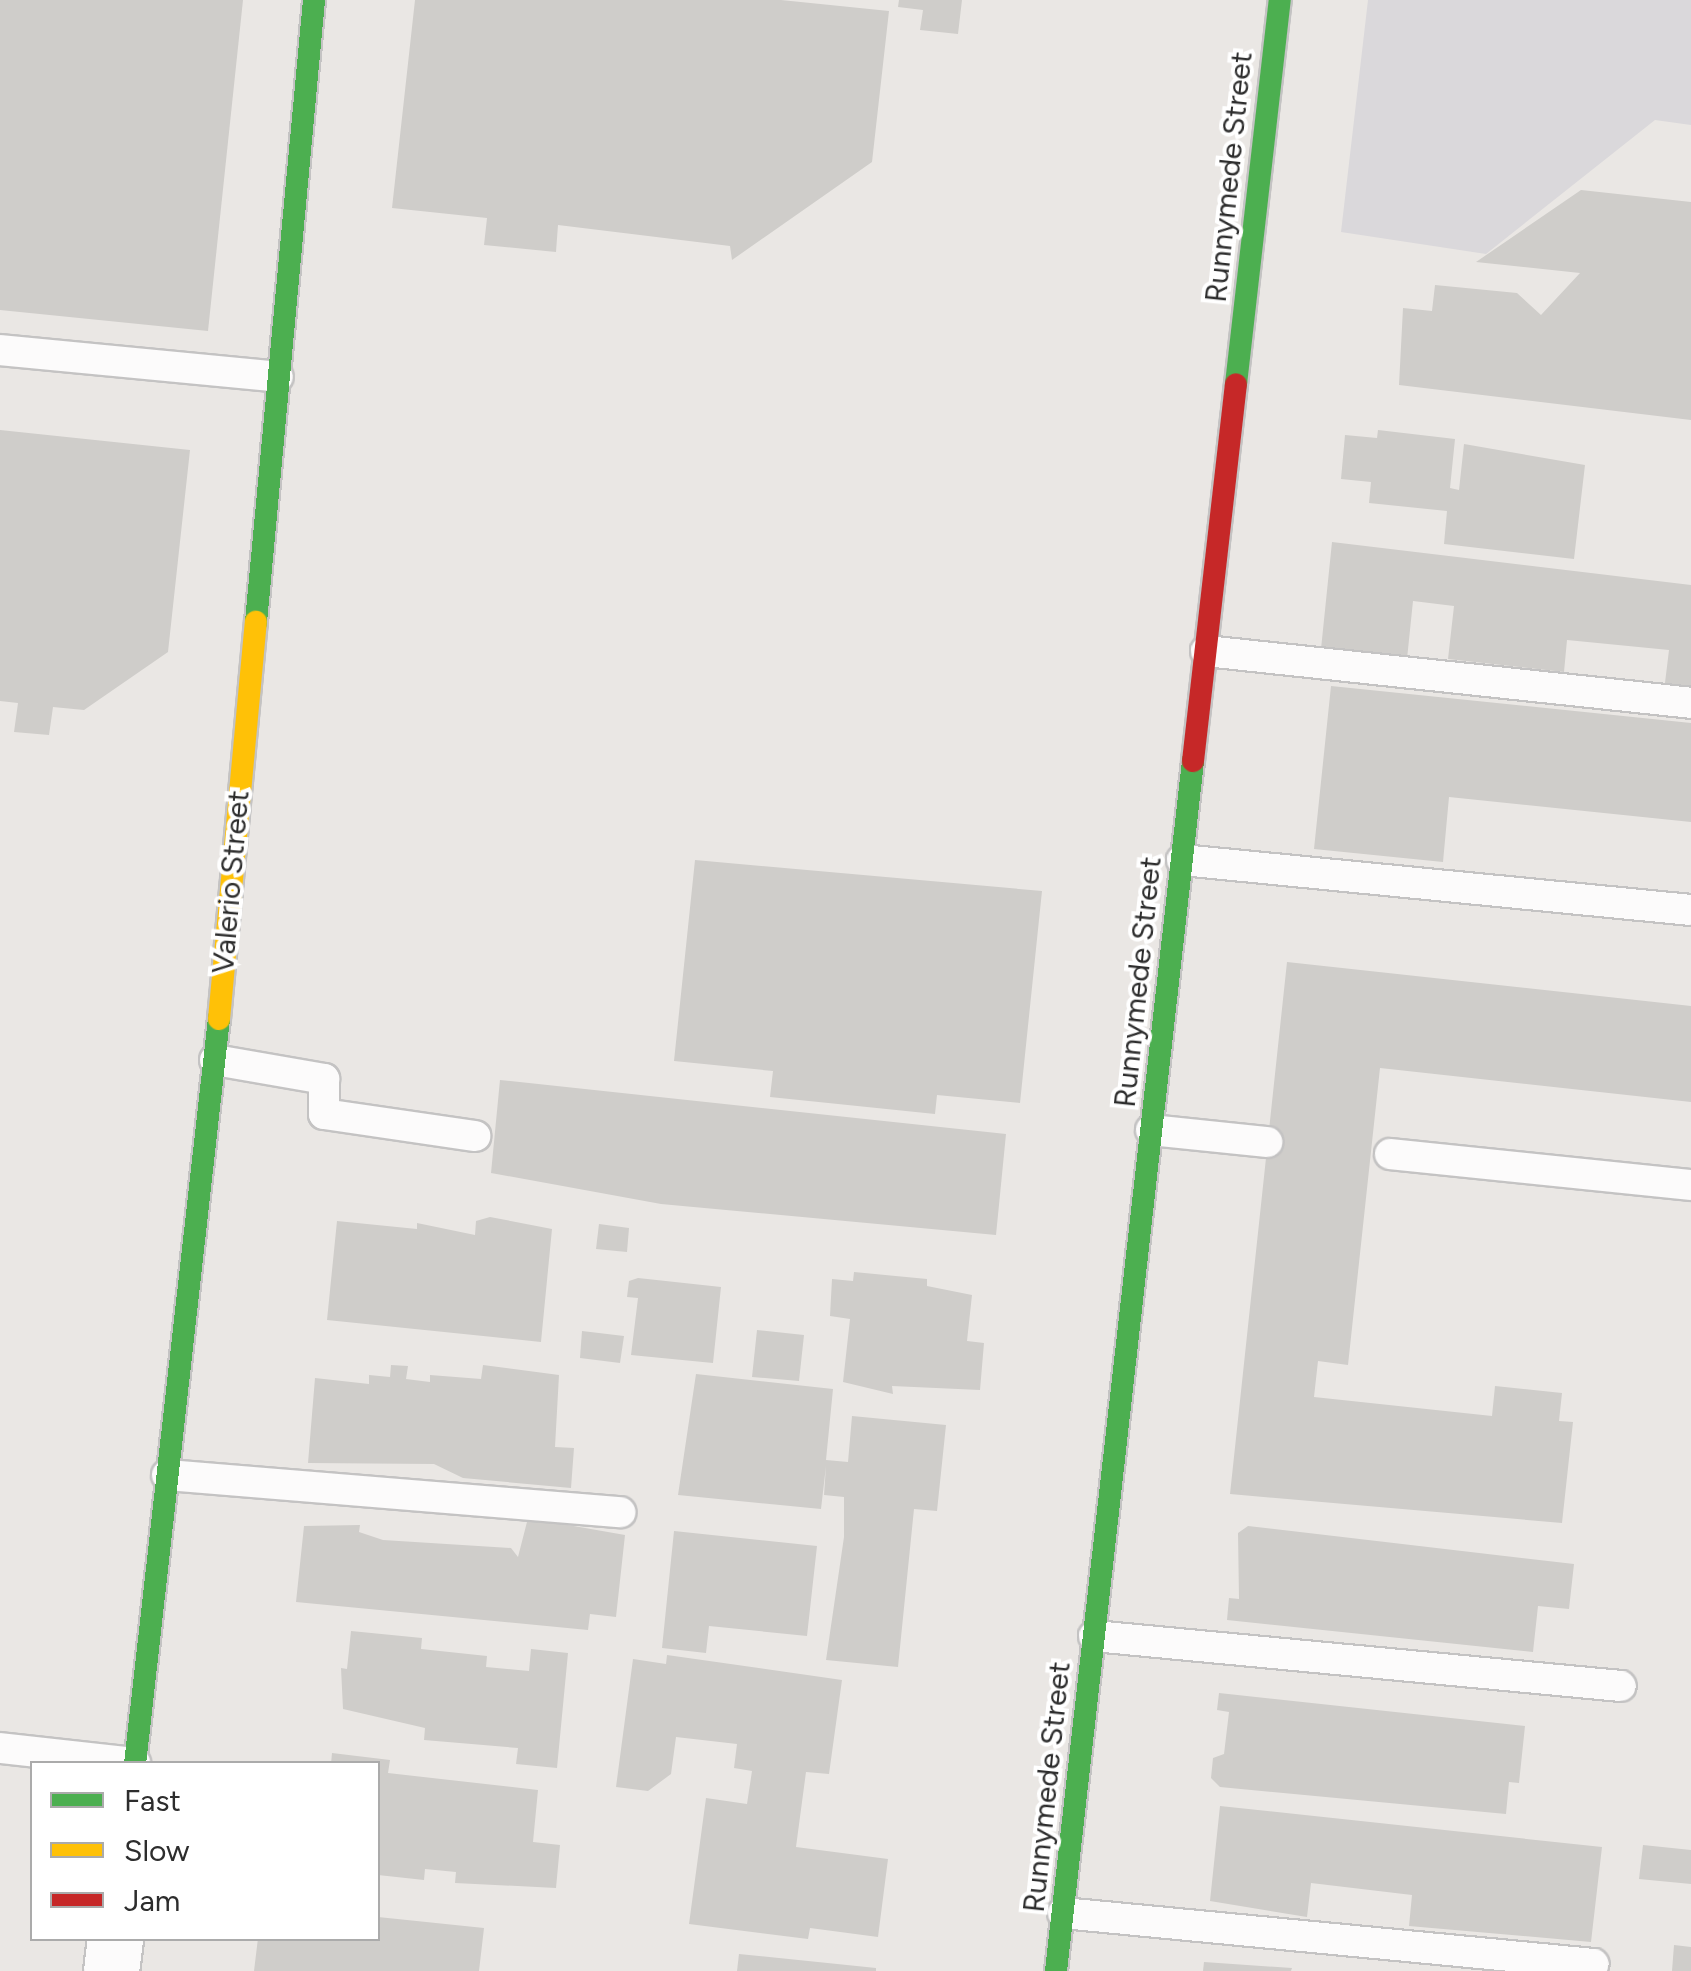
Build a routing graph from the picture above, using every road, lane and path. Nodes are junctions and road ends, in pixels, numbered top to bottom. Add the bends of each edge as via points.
1 (314, 0) edge
2 (1280, 0) edge
3 (0, 350) edge
4 (278, 378) junction
5 (1206, 650) junction
6 (1691, 703) edge
7 (1182, 860) junction
8 (1691, 910) edge
9 (215, 1060) junction
10 (1152, 1130) junction
11 (475, 1136) dead end
12 (1267, 1142) dead end
13 (1390, 1154) dead end
14 (1691, 1185) edge
15 (167, 1475) junction
16 (620, 1512) dead end
17 (1094, 1636) junction
18 (1621, 1686) dead end
19 (0, 1748) edge
20 (117, 1761) edge
21 (135, 1761) edge
22 (1063, 1913) junction
23 (115, 1941) edge
24 (1594, 1964) dead end
25 (111, 1971) edge
26 (1056, 1971) edge

1 - 4 street, Valerio Street
2 - 5 street, Runnymede Street
3 - 4 lane
4 - 9 street, Valerio Street
5 - 6 lane
5 - 7 street, Runnymede Street
7 - 8 lane
7 - 10 street, Runnymede Street
9 - 11 lane via 324,1079 324,1114
9 - 15 street, Valerio Street
10 - 12 lane
10 - 17 street, Runnymede Street
13 - 14 lane
15 - 16 lane
15 - 21 street, Valerio Street
17 - 18 lane
17 - 22 street, Runnymede Street
19 - 20 lane
22 - 24 lane
22 - 26 street, Runnymede Street
23 - 25 street

